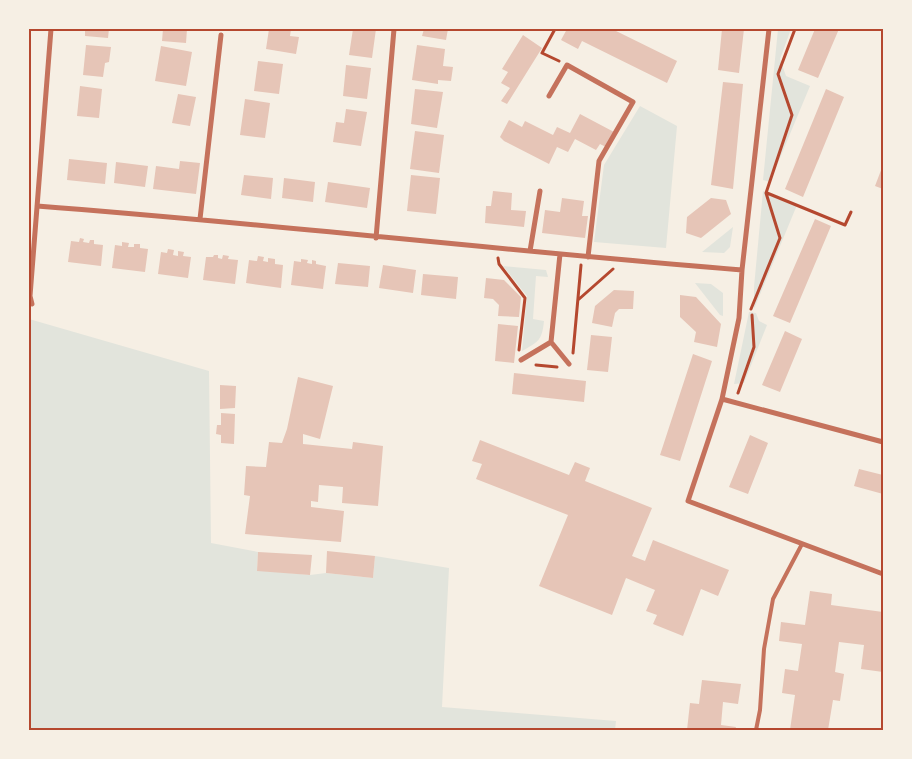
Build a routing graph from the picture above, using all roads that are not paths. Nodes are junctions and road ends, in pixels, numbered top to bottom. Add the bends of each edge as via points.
1 (51, 29) edge
2 (394, 29) edge
3 (769, 29) edge
4 (221, 35) dead end
5 (549, 96) dead end
6 (540, 190) dead end
7 (37, 206) junction
8 (200, 219) junction
9 (376, 238) junction
10 (530, 251) junction
11 (560, 254) junction
12 (588, 257) junction
13 (742, 270) junction
14 (32, 304) dead end
15 (551, 342) junction
16 (521, 360) dead end
17 (569, 364) dead end
18 (722, 399) junction
19 (883, 442) edge
20 (802, 544) junction
21 (883, 574) edge
22 (756, 730) edge

1 - 7 street
2 - 9 street
3 - 13 street
4 - 8 street
5 - 12 street via 567,65 633,102 599,161
6 - 10 street
7 - 8 street
7 - 14 street
8 - 9 street
9 - 10 street
10 - 11 street
11 - 12 street
11 - 15 street
12 - 13 street
13 - 18 street via 740,318
15 - 16 street
15 - 17 street
18 - 19 street
18 - 20 street via 688,501
20 - 21 street
20 - 22 lane via 773,599

